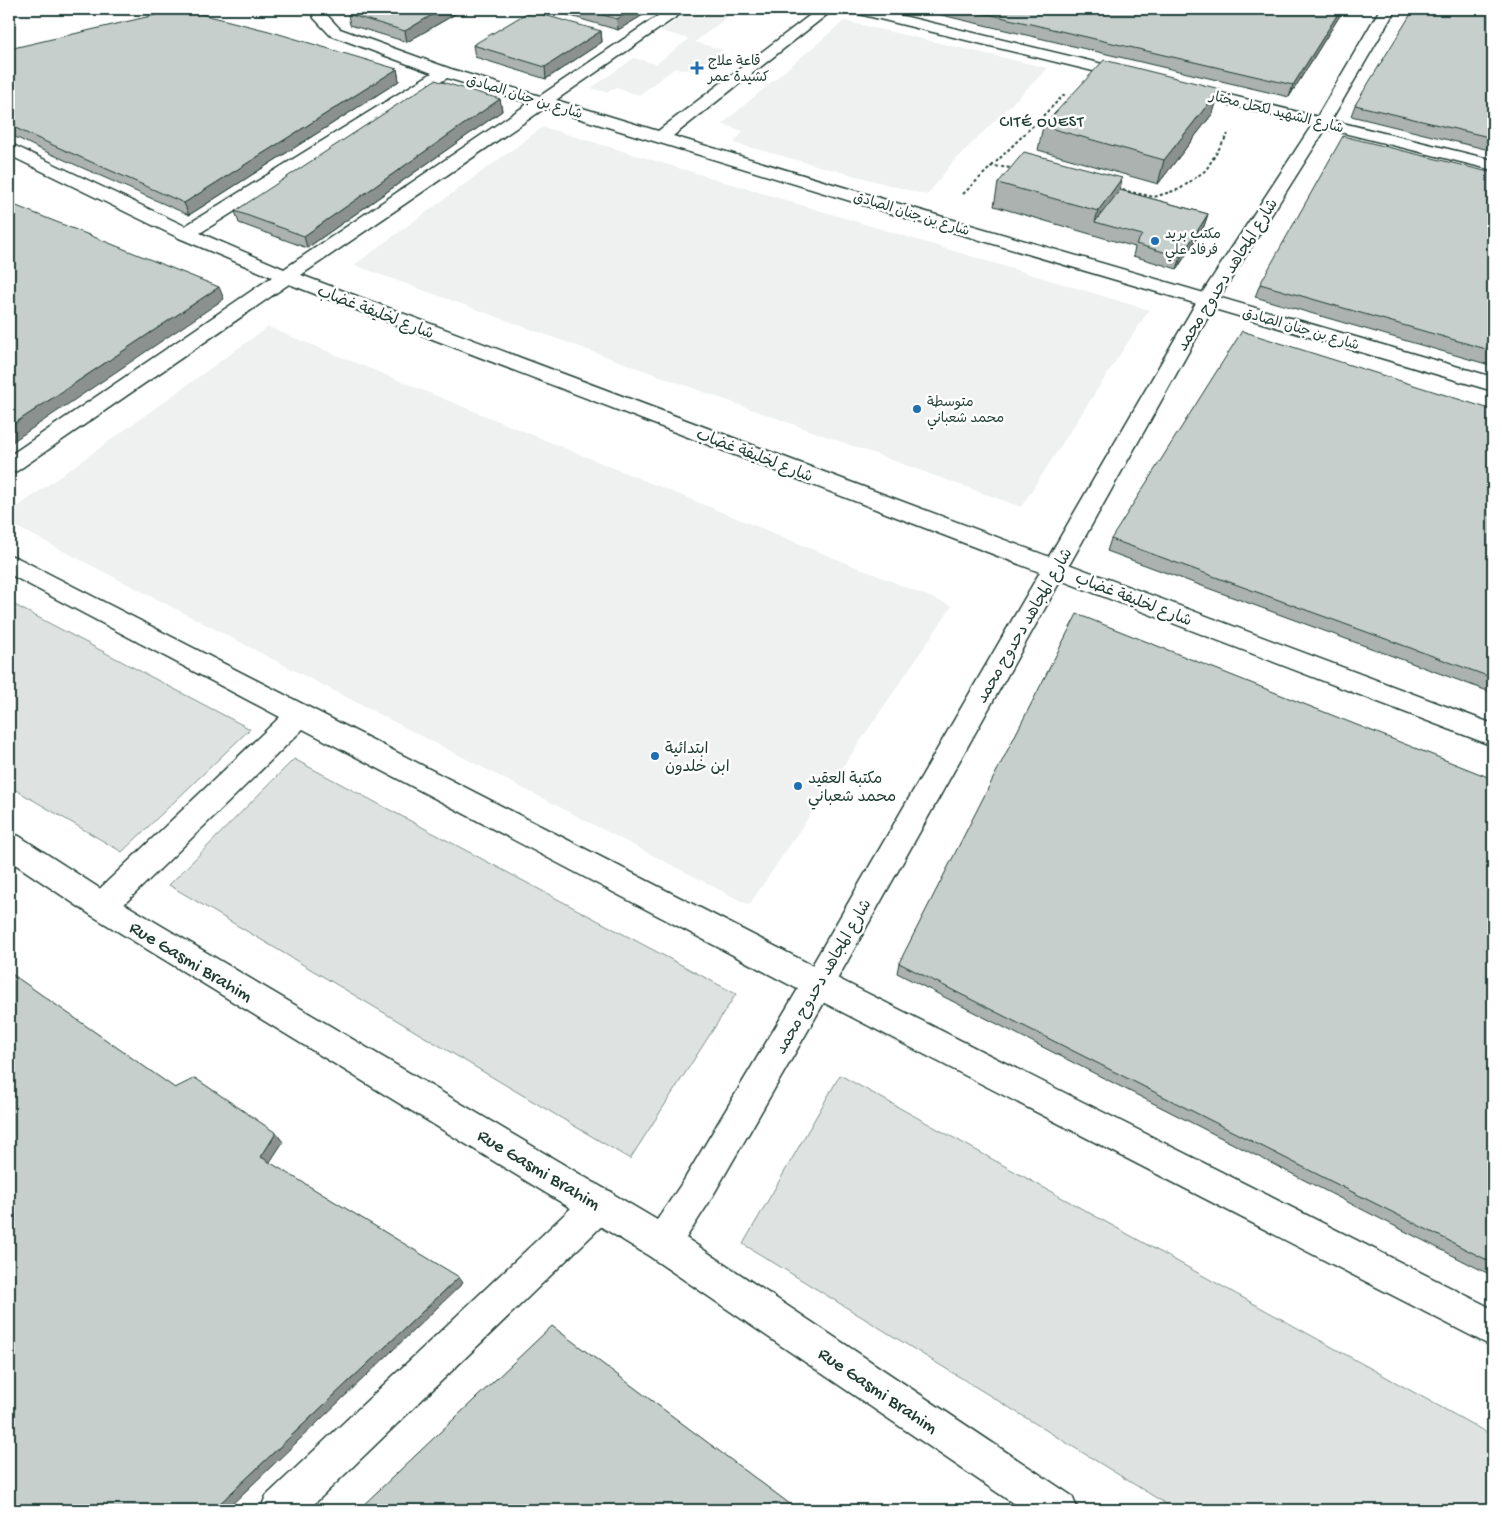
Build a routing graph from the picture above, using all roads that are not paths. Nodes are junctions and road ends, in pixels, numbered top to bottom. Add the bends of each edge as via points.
1 (318, 9) edge
2 (678, 9) edge
3 (827, 9) edge
4 (856, 9) edge
5 (1388, 9) edge
6 (445, 72) junction
7 (543, 102) junction
8 (1322, 122) junction
9 (660, 138) junction
10 (17, 153) edge
11 (1493, 165) edge
12 (186, 234) junction
13 (285, 276) junction
14 (1208, 301) junction
15 (1493, 384) edge
16 (9, 466) edge
17 (9, 564) edge
18 (1055, 568) junction
19 (300, 715) junction
20 (1493, 734) edge
21 (9, 845) edge
22 (102, 906) junction
23 (818, 984) junction
24 (600, 1204) junction
25 (662, 1243) junction
26 (1493, 1329) edge
27 (280, 1510) edge
28 (1058, 1510) edge

1 - 6 street, شارع بن جنان الصادق via 319,15 335,32
2 - 7 street
3 - 9 street
4 - 8 street, شارع الشهيد لكحل مختار
5 - 8 street, شارع المجاهد دحدوح محمد
6 - 7 street, شارع بن جنان الصادق
6 - 12 street
7 - 9 street, شارع بن جنان الصادق
7 - 13 street
8 - 11 street, شارع الشهيد لكحل مختار
8 - 14 street, شارع المجاهد دحدوح محمد
9 - 14 street, شارع بن جنان الصادق
10 - 12 street, شارع لخليفة غضاب
12 - 13 street, شارع لخليفة غضاب
13 - 16 street
13 - 18 street, شارع لخليفة غضاب
14 - 15 street, شارع بن جنان الصادق
14 - 18 street, شارع المجاهد دحدوح محمد
17 - 19 street
18 - 20 street, شارع لخليفة غضاب
18 - 23 street, شارع المجاهد دحدوح محمد
19 - 22 street
19 - 23 street
21 - 22 street, Rue Gasmi Brahim
22 - 24 street, Rue Gasmi Brahim
23 - 25 street, شارع المجاهد دحدوح محمد via 696,1192
23 - 26 street
24 - 25 street, Rue Gasmi Brahim
24 - 27 street
25 - 28 street, Rue Gasmi Brahim

